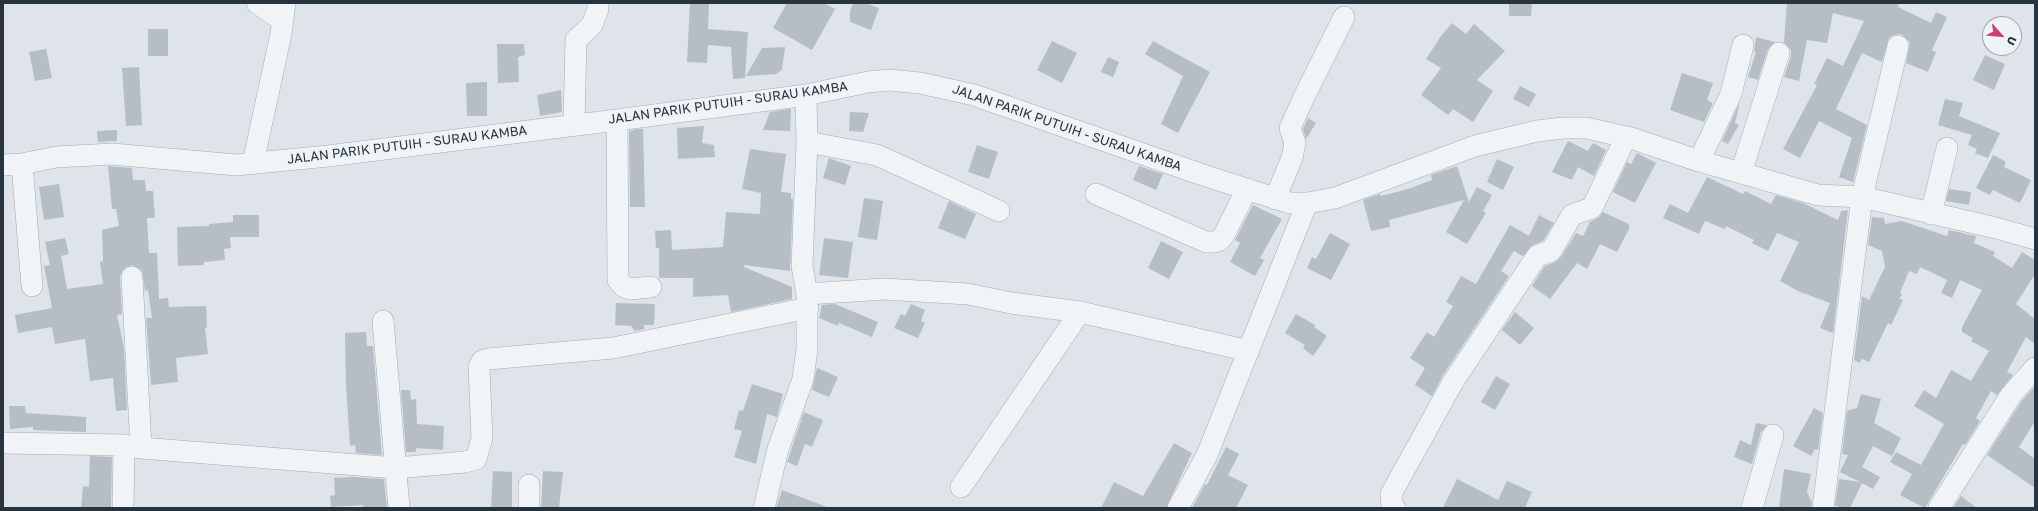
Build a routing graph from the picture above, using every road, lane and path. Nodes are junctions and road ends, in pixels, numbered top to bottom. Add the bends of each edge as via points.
1 (257, 3) edge
2 (598, 3) edge
3 (284, 12) edge
4 (1344, 17) dead end
5 (1743, 45) dead end
6 (1898, 46) dead end
7 (1779, 53) dead end
8 (806, 95) junction
9 (617, 120) junction
10 (574, 124) junction
11 (1626, 137) junction
12 (808, 142) junction
13 (1947, 148) dead end
14 (1700, 161) junction
15 (252, 163) junction
16 (13, 164) edge
17 (1742, 173) junction
18 (1247, 189) junction
19 (1096, 194) dead end
20 (1862, 197) junction
21 (1275, 198) junction
22 (1307, 203) junction
23 (999, 211) dead end
24 (1931, 214) junction
25 (2035, 239) edge
26 (132, 277) dead end
27 (32, 286) dead end
28 (651, 287) dead end
29 (808, 301) junction
30 (1080, 312) junction
31 (384, 320) dead end
32 (1249, 351) junction
33 (2035, 368) edge
34 (1773, 436) dead end
35 (3, 443) edge
36 (132, 447) junction
37 (396, 468) junction
38 (529, 485) dead end
39 (960, 487) dead end
40 (123, 508) edge
41 (399, 508) edge
42 (529, 508) edge
43 (764, 508) edge
44 (1178, 508) edge
45 (1395, 508) edge
46 (1752, 508) edge
47 (1823, 508) edge
48 (1939, 508) edge

1 - 3 street
2 - 10 street via 592,25 576,40
3 - 15 street
4 - 21 street via 1290,128 1295,143 1292,158
5 - 14 street via 1731,94
6 - 20 street
7 - 17 street
8 - 9 street, JALAN PARIK PUTUIH - SURAU KAMBA
8 - 12 street
8 - 18 street, JALAN PARIK PUTUIH - SURAU KAMBA via 889,80 949,88 974,94
9 - 10 street, JALAN PARIK PUTUIH - SURAU KAMBA
9 - 28 street via 618,280 630,289
10 - 15 street, JALAN PARIK PUTUIH - SURAU KAMBA via 328,156
11 - 14 street, JALAN PARIK PUTUIH - SURAU KAMBA
11 - 22 street, JALAN PARIK PUTUIH - SURAU KAMBA via 1586,128 1537,131 1475,146 1356,191
11 - 45 street via 1592,208 1572,215 1551,251 1537,256 1454,382 1391,494 1392,506
12 - 23 street via 877,155
12 - 29 street via 802,266
13 - 24 street
14 - 17 street, JALAN PARIK PUTUIH - SURAU KAMBA
15 - 16 street, JALAN PARIK PUTUIH - SURAU KAMBA via 236,165 112,154 56,157
16 - 27 street
17 - 20 street, JALAN PARIK PUTUIH - SURAU KAMBA via 1818,195
18 - 19 street via 1224,235 1214,242 1206,242
18 - 21 street, JALAN PARIK PUTUIH - SURAU KAMBA
20 - 24 street, JALAN PARIK PUTUIH - SURAU KAMBA
20 - 47 street
21 - 22 street, JALAN PARIK PUTUIH - SURAU KAMBA via 1290,203
22 - 32 street
24 - 25 street, JALAN PARIK PUTUIH - SURAU KAMBA
26 - 36 street
29 - 30 street via 884,289 968,294
29 - 37 street via 613,348 482,361 479,367 482,438 476,459
29 - 43 street via 807,349 803,379 778,449
30 - 32 street
30 - 39 street
31 - 37 street
32 - 44 street via 1207,456
33 - 48 street via 2012,395
34 - 46 street
35 - 36 street
36 - 37 street
36 - 40 street
37 - 41 street
38 - 42 street

